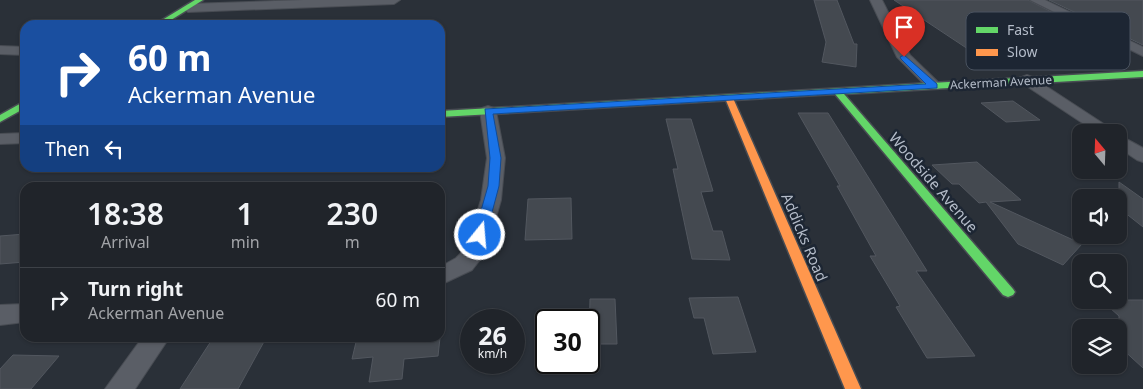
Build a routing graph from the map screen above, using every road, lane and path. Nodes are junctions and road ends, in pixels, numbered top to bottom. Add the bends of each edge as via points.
1 (200, 0) edge
2 (394, 0) edge
3 (876, 0) edge
4 (1036, 0) edge
5 (188, 8) junction
6 (1061, 12) edge
7 (167, 20) edge
8 (1130, 46) edge
9 (0, 50) edge
10 (20, 51) edge
11 (1143, 52) edge
12 (1143, 74) edge
13 (1027, 80) junction
14 (934, 86) junction
15 (837, 91) junction
16 (729, 98) junction
17 (20, 107) edge
18 (488, 111) junction
19 (445, 114) edge
20 (0, 119) edge
21 (1095, 124) edge
22 (20, 138) edge
23 (0, 139) edge
24 (1128, 146) edge
25 (1143, 156) edge
26 (445, 274) edge
27 (1008, 292) dead end
28 (20, 313) edge
29 (0, 315) edge
30 (153, 342) edge
31 (119, 389) edge
32 (853, 389) edge

1 - 5 street
2 - 5 street
3 - 14 street via 904,57
4 - 6 street
5 - 7 street
8 - 11 street
9 - 10 street
12 - 13 street, Ackerman Avenue
13 - 14 street, Ackerman Avenue
13 - 21 street
14 - 15 street, Ackerman Avenue
15 - 16 street, Ackerman Avenue
15 - 27 street, Woodside Avenue
16 - 18 street, Ackerman Avenue
16 - 32 street, Addicks Road
17 - 20 street
18 - 19 street, Ackerman Avenue
18 - 26 street via 496,158 491,200 475,252 464,264
22 - 23 street
24 - 25 street
28 - 29 street
30 - 31 street

